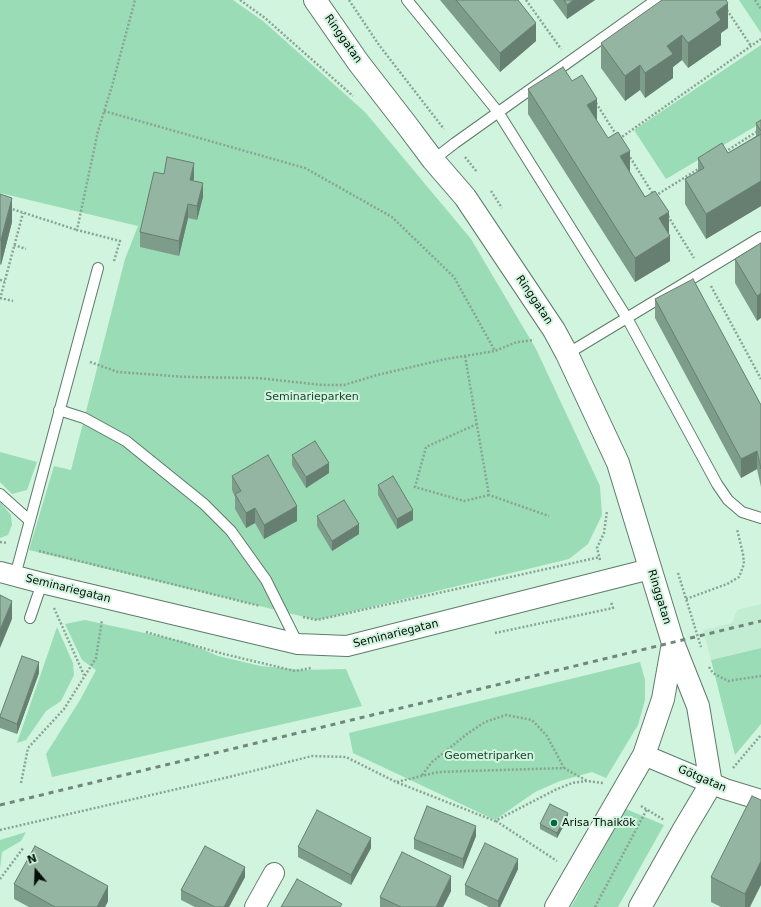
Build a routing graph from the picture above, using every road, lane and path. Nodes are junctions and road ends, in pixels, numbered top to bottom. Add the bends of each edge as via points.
1 (135, 0) edge
2 (240, 0) edge
3 (315, 0) edge
4 (407, 0) edge
5 (526, 0) edge
6 (656, 0) edge
7 (755, 0) edge
8 (725, 7) edge
9 (761, 9) edge
10 (761, 39) edge
11 (751, 46) junction
12 (570, 61) junction
13 (356, 99) dead end
14 (594, 100) edge
15 (104, 111) junction
16 (498, 112) junction
17 (761, 129) edge
18 (619, 139) junction
19 (623, 145) edge
20 (627, 152) edge
21 (721, 154) edge
22 (433, 160) junction
23 (701, 167) dead end
24 (655, 196) junction
25 (659, 203) edge
26 (7, 208) edge
27 (22, 212) junction
28 (667, 215) edge
29 (77, 230) junction
30 (761, 237) edge
31 (14, 245) junction
32 (26, 249) dead end
33 (703, 272) junction
34 (96, 273) joint
35 (0, 280) edge
36 (5, 281) junction
37 (0, 299) edge
38 (13, 302) dead end
39 (627, 318) junction
40 (534, 334) dead end
41 (495, 351) junction
42 (567, 354) junction
43 (465, 356) junction
44 (74, 357) junction
45 (761, 379) edge
46 (59, 410) junction
47 (477, 424) junction
48 (0, 494) edge
49 (489, 495) junction
50 (608, 506) dead end
51 (742, 512) junction
52 (549, 516) dead end
53 (761, 518) edge
54 (30, 521) junction
55 (0, 542) edge
56 (23, 547) junction
57 (600, 557) junction
58 (650, 569) junction
59 (8, 574) edge
60 (606, 581) junction
61 (42, 584) junction
62 (106, 598) junction
63 (686, 599) dead end
64 (613, 608) dead end
65 (282, 611) junction
66 (30, 618) dead end
67 (673, 643) junction
68 (298, 644) junction
69 (707, 666) dead end
70 (85, 675) junction
71 (761, 676) edge
72 (761, 735) edge
73 (644, 755) junction
74 (564, 768) junction
75 (421, 776) junction
76 (587, 781) junction
77 (396, 782) junction
78 (21, 783) dead end
79 (718, 786) junction
80 (622, 794) junction
81 (761, 800) edge
82 (647, 809) junction
83 (495, 821) junction
84 (0, 830) edge
85 (682, 830) junction
86 (24, 847) dead end
87 (558, 862) dead end
88 (274, 872) dead end
89 (0, 879) edge
90 (256, 907) edge
91 (556, 907) edge
92 (594, 907) edge
93 (640, 907) edge

1 - 15 path
2 - 13 path via 265,18
3 - 22 street, Ringgatan via 358,62
4 - 16 lane
5 - 12 path
6 - 12 lane
7 - 9 path
8 - 11 path
10 - 11 path
11 - 18 path
12 - 16 lane
14 - 18 path
15 - 29 path
15 - 41 path via 305,168 392,217 454,277
16 - 22 lane
16 - 39 lane
17 - 21 path
18 - 19 path
20 - 24 path
22 - 42 street, Ringgatan via 466,197 554,330
23 - 24 path
24 - 25 path
26 - 27 path
27 - 29 path
27 - 31 path
28 - 33 path
29 - 34 path via 120,241 110,270
30 - 33 lane
31 - 32 path
31 - 36 path
33 - 39 lane
33 - 45 path
34 - 44 lane
35 - 36 path
36 - 37 path
37 - 38 path
39 - 42 lane
39 - 51 lane via 717,484 728,500
40 - 41 path via 538,340 517,342
41 - 43 path
42 - 58 street, Ringgatan via 618,463
43 - 44 path via 377,375 344,385 258,378 186,377 118,372
43 - 47 path
44 - 46 lane
46 - 54 lane
46 - 65 lane via 84,418 126,441 204,504 236,537 266,580
47 - 49 path
47 - 49 path via 426,447 415,487 464,501
48 - 54 lane
49 - 52 path
50 - 57 path via 604,533 597,548
51 - 53 lane
51 - 63 path via 737,528 744,564 739,577
54 - 56 lane
55 - 56 path
56 - 59 lane
56 - 65 path
57 - 60 path
57 - 65 path via 318,620
58 - 60 street, Seminariegatan
58 - 67 street, Ringgatan
59 - 61 street, Seminariegatan
60 - 64 path
60 - 68 street, Seminariegatan via 347,646
61 - 62 street, Seminariegatan
61 - 66 lane
61 - 70 path
62 - 68 street, Seminariegatan
62 - 70 path via 96,658
65 - 68 lane
67 - 73 street, Ringgatan via 663,699
67 - 79 street, Ringgatan via 698,706
69 - 71 path via 713,673 728,681
70 - 78 path via 64,709 28,748
72 - 79 path
73 - 79 street, Götgatan
73 - 80 street, Ringgatan
74 - 75 path via 438,772
74 - 75 path via 547,736 532,720 506,715 485,722 467,734 432,762
74 - 76 path
75 - 77 path
76 - 80 path via 604,783
76 - 83 path via 572,783 555,790
77 - 83 path
77 - 84 path via 346,757 312,756
79 - 81 street, Götgatan
79 - 85 street
80 - 82 path
80 - 91 street, Ringgatan
82 - 85 path
82 - 92 path
83 - 87 path
85 - 93 street
86 - 89 path
88 - 90 street

